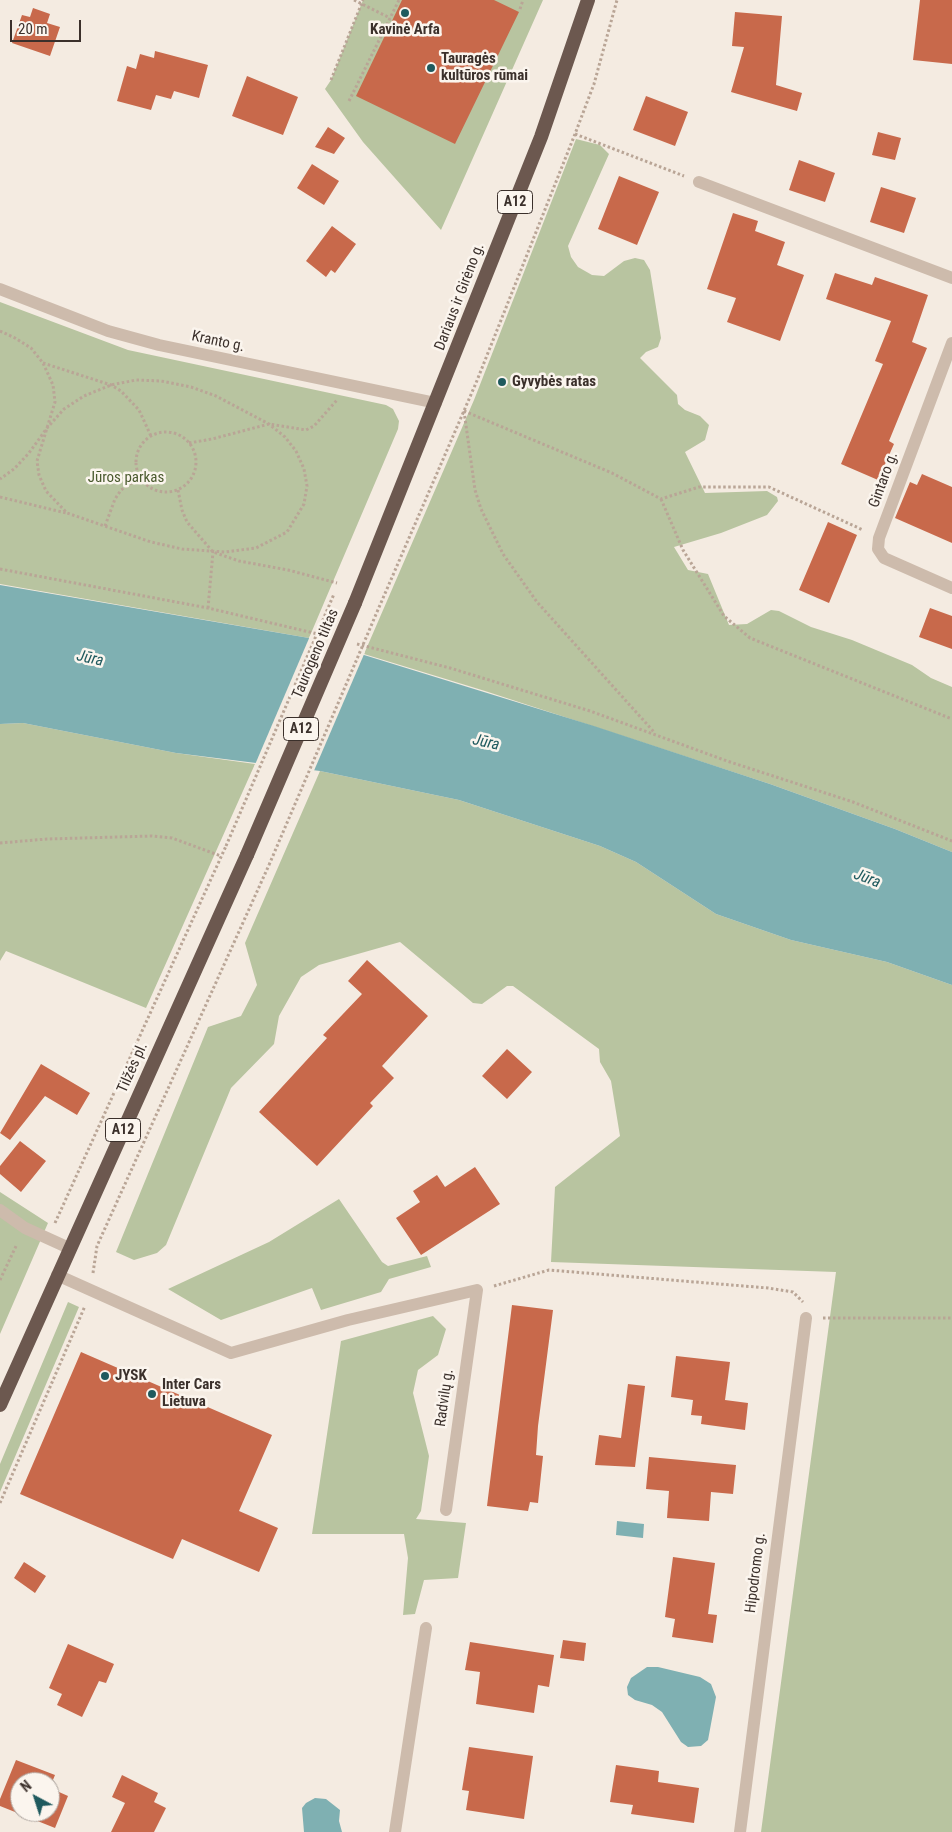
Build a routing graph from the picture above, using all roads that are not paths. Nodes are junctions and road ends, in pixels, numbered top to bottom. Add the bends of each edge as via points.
1 (588, 0) edge
2 (699, 182) road end
3 (952, 278) edge
4 (0, 289) edge
5 (952, 343) edge
6 (436, 403) junction
7 (952, 588) edge
8 (355, 603) joint
9 (248, 856) joint
10 (0, 1210) edge
11 (69, 1248) junction
12 (57, 1275) junction
13 (806, 1318) road end
14 (0, 1404) edge
15 (446, 1510) dead end
16 (426, 1628) dead end
17 (395, 1832) edge
18 (740, 1832) edge

1 - 6 highway, Dariaus ir Girėno g. / A12 via 541,137
2 - 3 street
4 - 6 street, Kranto g. via 108,331 216,358
5 - 7 street, Gintaro g. via 879,538 878,549 884,558
6 - 8 highway, Dariaus ir Girėno g. / A12
8 - 9 highway, Taurogeno tiltas / A12, bridge
9 - 11 highway, Tilžės pl. / A12
10 - 11 street via 25,1228
11 - 12 highway, Tilžės pl. / A12
12 - 14 highway, Tilžės pl. / A12
12 - 15 street, Radvilų g. via 231,1353 348,1320 477,1290
13 - 18 street, Hipodromo g.
16 - 17 street

